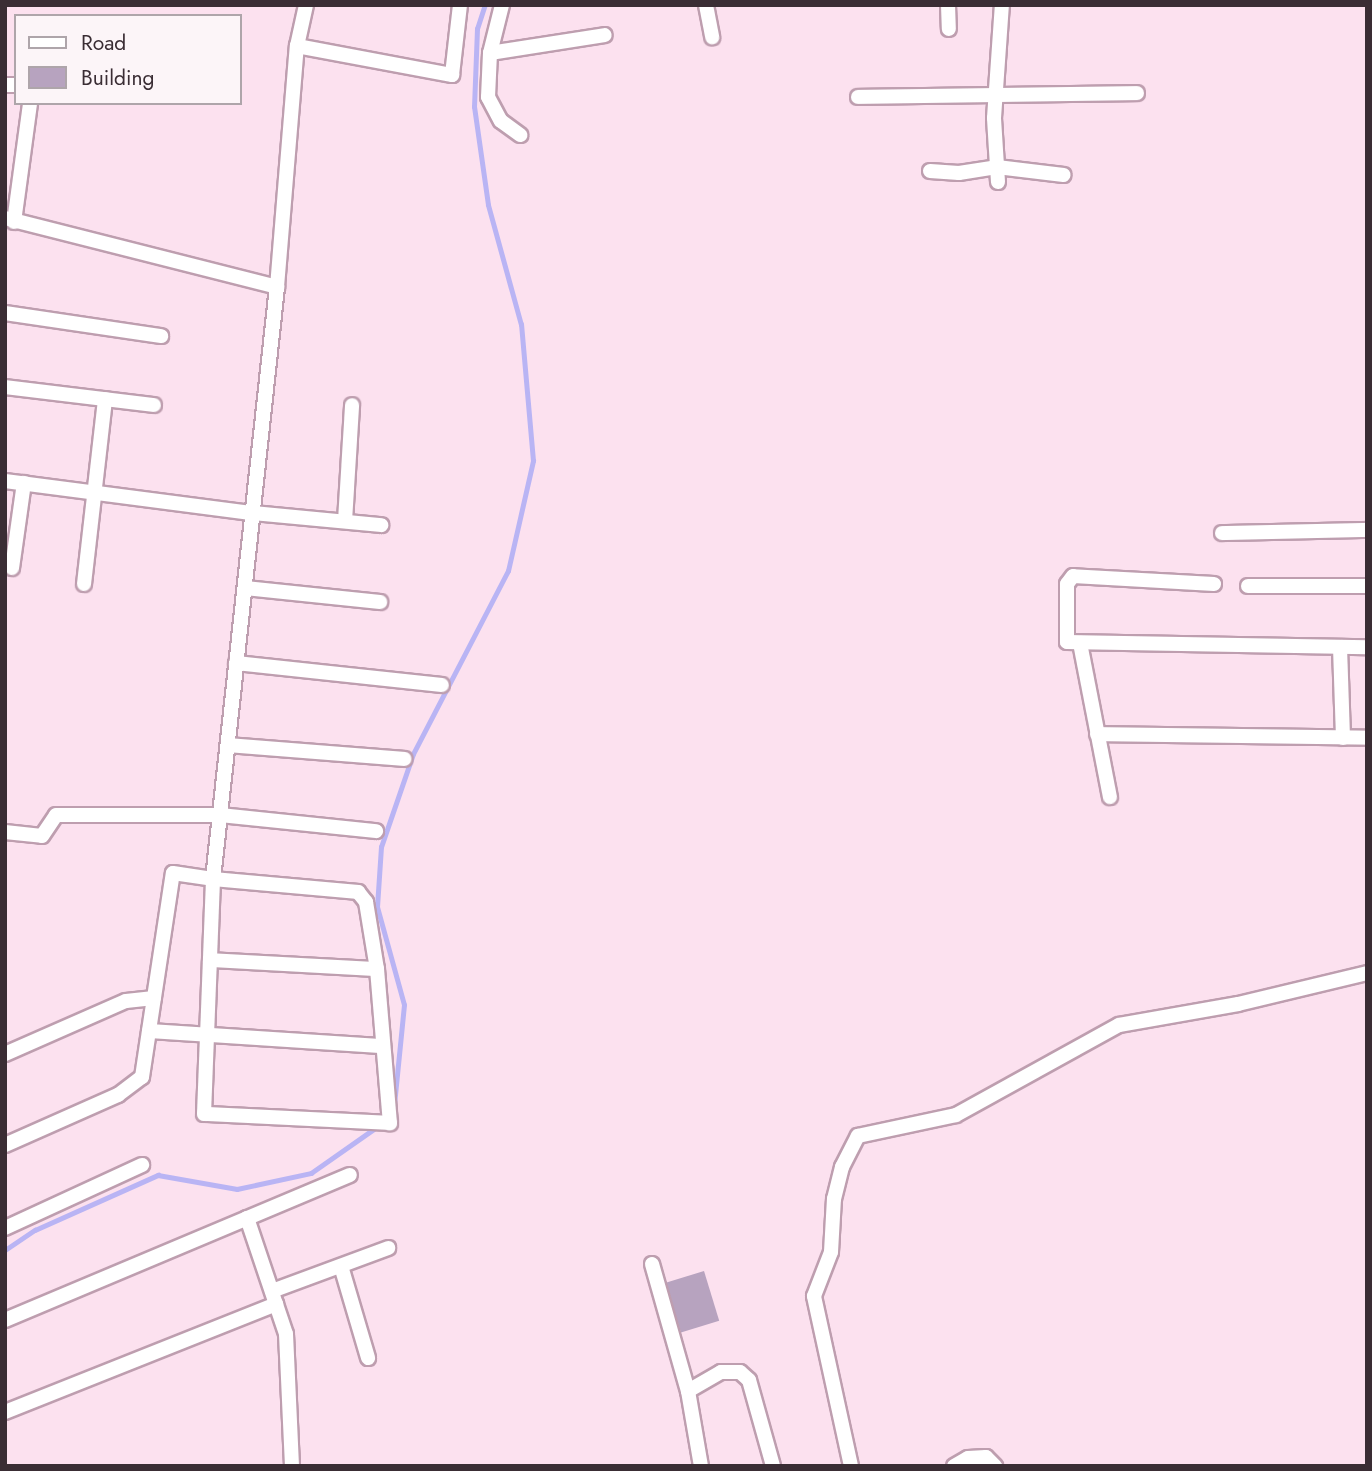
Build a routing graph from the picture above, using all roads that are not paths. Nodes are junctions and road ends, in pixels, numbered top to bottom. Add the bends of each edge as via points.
1 (306, 5) edge
2 (460, 5) edge
3 (502, 5) edge
4 (706, 5) edge
5 (948, 5) edge
6 (1002, 5) edge
7 (949, 29) dead end
8 (605, 35) dead end
9 (712, 37) dead end
10 (297, 46) junction
11 (490, 53) junction
12 (995, 92) junction
13 (1137, 93) dead end
14 (858, 97) dead end
15 (30, 105) edge
16 (520, 135) dead end
17 (930, 171) dead end
18 (997, 174) junction
19 (1064, 176) dead end
20 (10, 220) edge
21 (277, 287) junction
22 (5, 313) edge
23 (161, 336) dead end
24 (5, 387) edge
25 (105, 399) junction
26 (154, 405) dead end
27 (352, 405) dead end
28 (5, 481) edge
29 (24, 483) junction
30 (94, 493) junction
31 (253, 513) junction
32 (345, 522) junction
33 (380, 525) dead end
34 (1367, 530) edge
35 (1222, 533) dead end
36 (12, 568) dead end
37 (84, 584) dead end
38 (1214, 584) dead end
39 (1248, 586) dead end
40 (1367, 586) edge
41 (245, 588) junction
42 (380, 602) dead end
43 (1080, 643) junction
44 (1340, 647) junction
45 (1367, 647) edge
46 (236, 663) junction
47 (442, 685) dead end
48 (1097, 734) junction
49 (1343, 738) junction
50 (1367, 738) edge
51 (228, 745) junction
52 (404, 760) dead end
53 (1110, 797) dead end
54 (220, 815) junction
55 (376, 831) dead end
56 (5, 832) edge
57 (213, 879) junction
58 (210, 960) junction
59 (377, 969) junction
60 (1367, 974) edge
61 (154, 998) junction
62 (149, 1031) junction
63 (207, 1035) junction
64 (381, 1046) junction
65 (5, 1054) edge
66 (5, 1145) edge
67 (142, 1165) dead end
68 (350, 1175) dead end
69 (5, 1210) edge
70 (247, 1218) junction
71 (8, 1227) edge
72 (388, 1248) dead end
73 (652, 1264) dead end
74 (341, 1266) junction
75 (274, 1298) junction
76 (5, 1320) edge
77 (368, 1358) dead end
78 (688, 1391) junction
79 (5, 1412) edge
80 (292, 1466) edge
81 (701, 1466) edge
82 (773, 1466) edge
83 (851, 1466) edge
84 (954, 1466) edge
85 (995, 1466) edge

1 - 10 street
2 - 10 street via 452,75
3 - 11 street
4 - 9 street
5 - 7 street
6 - 12 street
8 - 11 street
10 - 21 street
11 - 16 street via 488,97 501,121
12 - 13 street
12 - 14 street
12 - 18 street
15 - 20 street
17 - 18 street
18 - 19 street
20 - 21 street
21 - 31 street
22 - 23 street
24 - 25 street
25 - 26 street
25 - 30 street
27 - 32 street
28 - 29 street
29 - 30 street
29 - 36 street
30 - 31 street
30 - 37 street
31 - 32 street
31 - 41 street
32 - 33 street
34 - 35 street
38 - 43 street via 1073,576 1067,584 1068,642
39 - 40 street
41 - 42 street
41 - 46 street
43 - 44 street
43 - 48 street
44 - 45 street
44 - 49 street
46 - 47 street
46 - 51 street
48 - 49 street
48 - 53 street
49 - 50 street
51 - 52 street
51 - 54 street
54 - 55 street
54 - 56 street via 56,815 42,836
54 - 57 street
57 - 58 street
57 - 59 street via 358,892 366,902
57 - 61 street via 173,873
58 - 59 street
58 - 63 street
59 - 64 street
60 - 83 street via 1119,1025 956,1115 858,1136 842,1167 834,1199 831,1252 814,1296
61 - 62 street
61 - 65 street via 126,1001
62 - 63 street
62 - 66 street via 142,1077 135,1085
63 - 64 street
63 - 64 street via 204,1114 390,1123
67 - 71 street
68 - 70 street
69 - 71 street
70 - 75 street
70 - 76 street
72 - 74 street
73 - 78 street
74 - 75 street
74 - 77 street
75 - 79 street
75 - 80 street via 286,1334
78 - 81 street
78 - 82 street via 721,1372 740,1372 749,1380
84 - 85 street via 968,1458 986,1457

